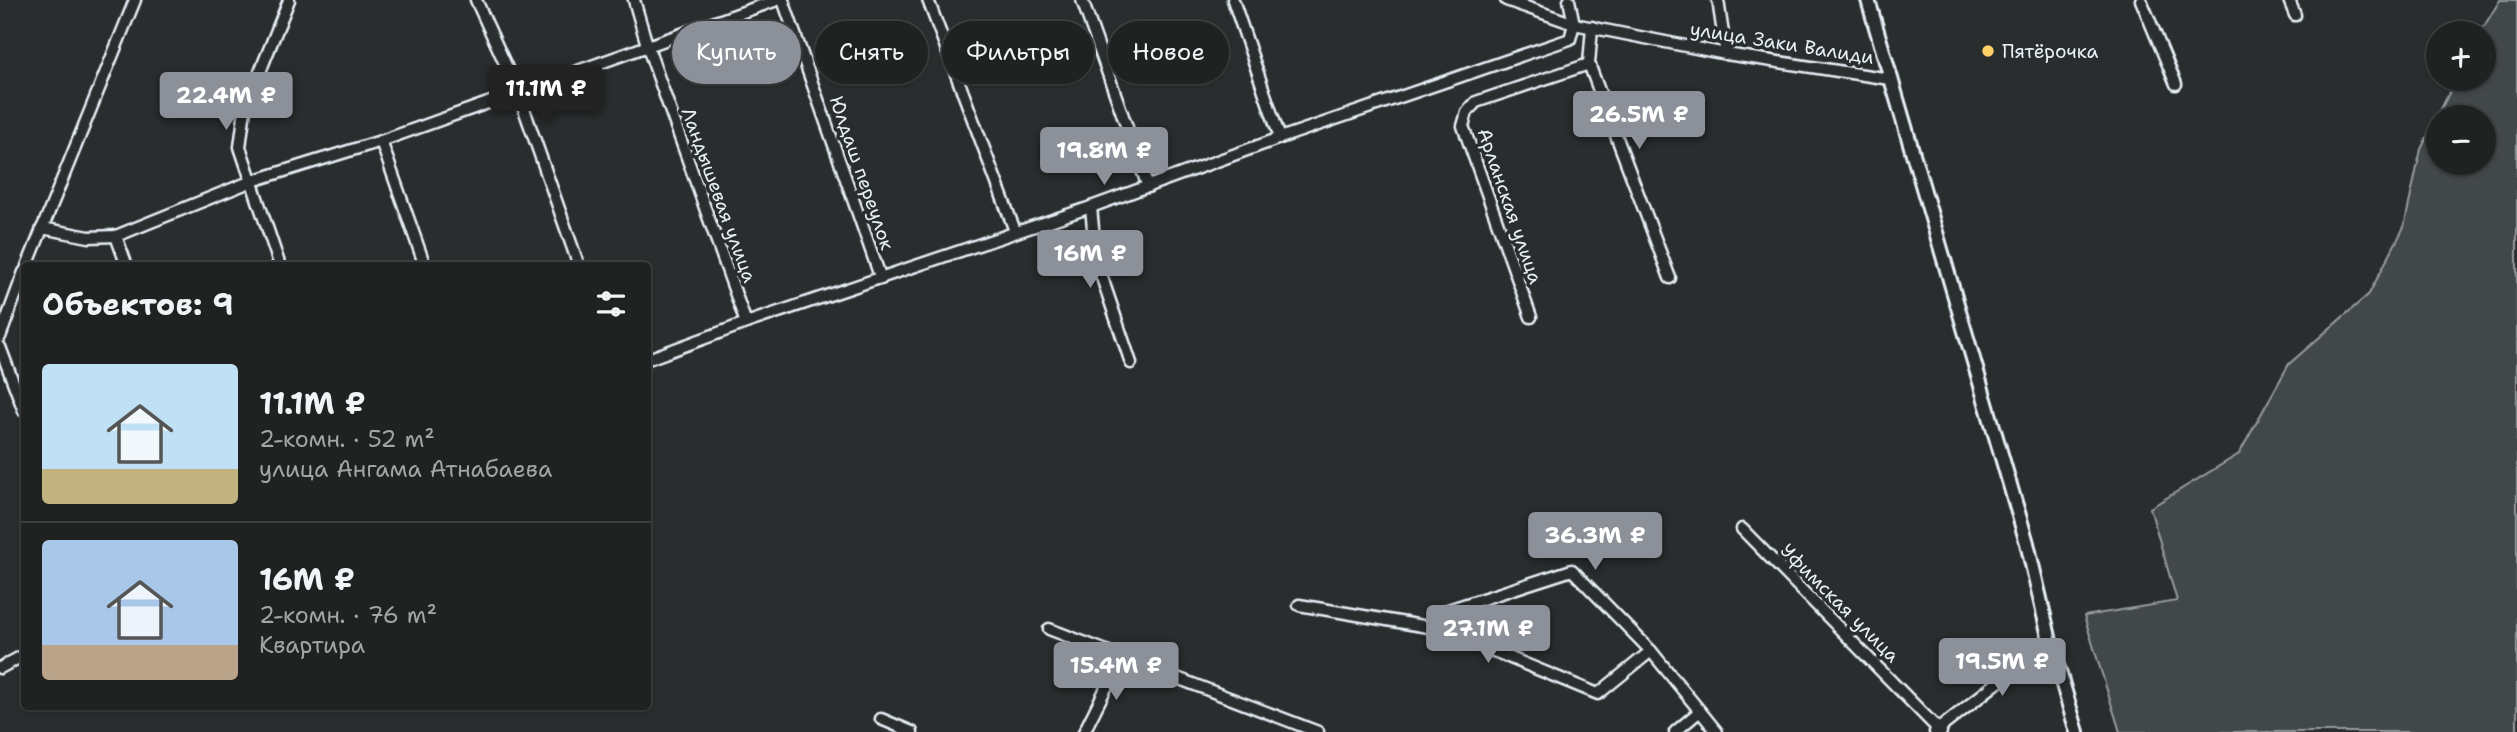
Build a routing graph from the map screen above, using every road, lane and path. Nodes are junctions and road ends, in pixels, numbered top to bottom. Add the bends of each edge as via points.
1 (135, 0) edge
2 (289, 0) edge
3 (476, 0) edge
4 (634, 0) edge
5 (777, 0) edge
6 (783, 0) edge
7 (928, 0) edge
8 (1082, 0) edge
9 (1233, 0) edge
10 (1506, 0) edge
11 (1569, 0) edge
12 (1718, 0) edge
13 (1868, 0) edge
14 (2141, 0) edge
15 (2289, 0) edge
16 (2295, 15) dead end
17 (1574, 24) junction
18 (1592, 27) junction
19 (647, 45) junction
20 (1726, 54) junction
21 (1589, 64) junction
22 (1890, 79) junction
23 (2176, 84) dead end
24 (518, 92) junction
25 (1280, 138) junction
26 (381, 141) junction
27 (252, 181) junction
28 (1149, 187) junction
29 (1091, 207) junction
30 (42, 228) junction
31 (1015, 231) junction
32 (116, 236) junction
33 (29, 262) edge
34 (126, 262) edge
35 (279, 262) edge
36 (424, 262) edge
37 (578, 262) edge
38 (1670, 278) dead end
39 (881, 279) junction
40 (21, 280) edge
41 (1531, 317) dead end
42 (746, 323) junction
43 (0, 337) edge
44 (0, 347) edge
45 (651, 358) edge
46 (1131, 363) dead end
47 (21, 403) edge
48 (1742, 529) dead end
49 (1299, 605) dead end
50 (1049, 629) dead end
51 (1440, 629) junction
52 (2050, 641) junction
53 (1651, 651) junction
54 (21, 657) edge
55 (1121, 657) junction
56 (0, 668) edge
57 (1700, 711) junction
58 (881, 719) dead end
59 (1939, 731) edge
60 (912, 732) edge
61 (1084, 732) edge
62 (1318, 732) edge
63 (1675, 732) edge
64 (1717, 732) edge
65 (2077, 732) edge

1 - 30 street
2 - 27 street via 245,109 240,148
3 - 24 street
4 - 19 street, Ландышевая улица
5 - 19 street
6 - 39 street, Юлдаш переулок
7 - 31 street
8 - 28 street
9 - 25 street
10 - 17 street, улица Заки Валиди
11 - 17 street
12 - 20 street
13 - 22 main road
14 - 23 street
15 - 16 street
17 - 18 street, улица Заки Валиди
17 - 25 street via 1570,39
18 - 20 street, улица Заки Валиди
18 - 21 street
19 - 24 street
19 - 42 street, Ландышевая улица
20 - 22 street, улица Заки Валиди
21 - 38 street
21 - 41 street, Арланская улица via 1476,102 1465,119
22 - 52 main road via 2027,543
24 - 26 street
24 - 37 street
25 - 28 street
26 - 27 street
26 - 36 street
27 - 32 street
27 - 35 street
28 - 29 street
29 - 31 street
29 - 46 street via 1096,260
30 - 32 street via 89,237
30 - 33 street
31 - 39 street
32 - 34 street
39 - 42 street
40 - 43 street
42 - 45 street
44 - 47 street
48 - 59 street, Уфимская улица
49 - 51 street
50 - 55 street
51 - 53 street via 1598,694
51 - 53 street via 1445,611 1572,570
52 - 59 street
52 - 65 main road
53 - 57 street
54 - 56 street
55 - 61 street
55 - 62 street
57 - 63 street
57 - 64 street
58 - 60 street

